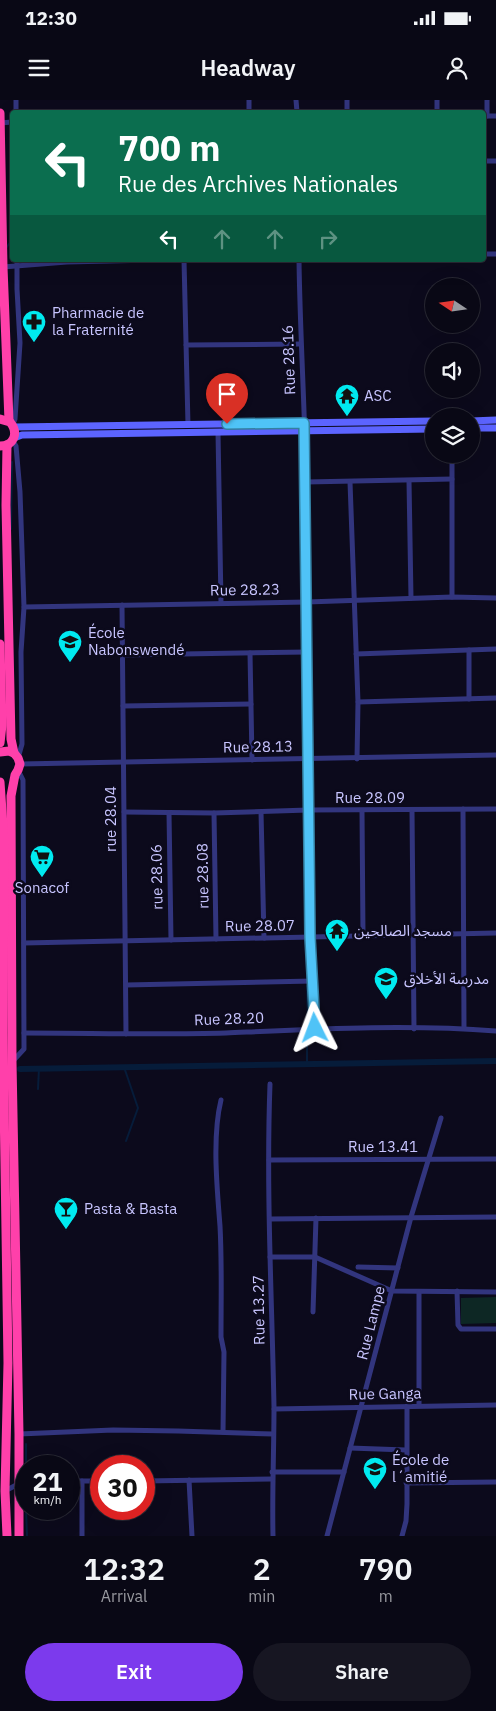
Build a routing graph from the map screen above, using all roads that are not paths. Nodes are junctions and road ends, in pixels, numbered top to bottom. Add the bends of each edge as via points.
1 (487, 100) edge
2 (0, 113) edge
3 (486, 116) edge
4 (496, 116) edge
5 (0, 123) edge
6 (17, 262) edge
7 (57, 262) edge
8 (184, 262) edge
9 (299, 262) edge
10 (17, 266) junction
11 (3, 267) junction
12 (300, 344) junction
13 (186, 345) junction
14 (496, 420) edge
15 (425, 421) edge
16 (480, 421) edge
17 (9, 423) edge
18 (188, 425) junction
19 (305, 427) junction
20 (480, 428) edge
21 (496, 428) edge
22 (425, 429) edge
23 (218, 432) junction
24 (8, 443) edge
25 (452, 463) edge
26 (452, 479) junction
27 (409, 481) junction
28 (306, 482) junction
29 (350, 482) junction
30 (452, 597) junction
31 (411, 598) junction
32 (496, 598) edge
33 (353, 601) junction
34 (307, 602) junction
35 (221, 603) junction
36 (122, 605) junction
37 (24, 607) junction
38 (0, 644) edge
39 (496, 649) edge
40 (469, 650) junction
41 (307, 652) junction
42 (250, 653) junction
43 (356, 654) junction
44 (122, 655) junction
45 (496, 698) edge
46 (469, 699) junction
47 (358, 702) junction
48 (251, 704) junction
49 (123, 706) junction
50 (0, 743) edge
51 (0, 752) edge
52 (496, 755) edge
53 (308, 758) junction
54 (357, 759) junction
55 (252, 760) junction
56 (124, 762) junction
57 (17, 764) junction
58 (0, 777) edge
59 (0, 782) edge
60 (463, 809) junction
61 (496, 809) edge
62 (308, 810) junction
63 (362, 810) junction
64 (412, 810) junction
65 (124, 812) junction
66 (261, 812) junction
67 (169, 813) junction
68 (214, 813) junction
69 (2, 922) edge
70 (496, 933) edge
71 (463, 934) junction
72 (413, 935) junction
73 (363, 936) junction
74 (310, 937) junction
75 (264, 938) junction
76 (216, 939) junction
77 (171, 940) junction
78 (124, 941) junction
79 (24, 943) junction
80 (313, 981) junction
81 (126, 985) junction
82 (315, 1028) junction
83 (464, 1028) junction
84 (414, 1029) junction
85 (496, 1031) edge
86 (1, 1033) edge
87 (24, 1033) junction
88 (126, 1034) junction
89 (12, 1062) junction
90 (270, 1084) dead end
91 (221, 1100) dead end
92 (441, 1118) dead end
93 (496, 1158) edge
94 (269, 1160) junction
95 (428, 1160) junction
96 (412, 1217) junction
97 (496, 1217) edge
98 (316, 1218) junction
99 (270, 1219) junction
100 (270, 1257) junction
101 (316, 1257) junction
102 (358, 1267) dead end
103 (398, 1268) junction
104 (392, 1291) junction
105 (457, 1291) junction
106 (419, 1292) junction
107 (496, 1292) edge
108 (313, 1312) dead end
109 (496, 1329) edge
110 (419, 1405) junction
111 (496, 1405) edge
112 (407, 1406) junction
113 (362, 1407) junction
114 (274, 1409) junction
115 (223, 1432) junction
116 (19, 1434) junction
117 (273, 1434) junction
118 (350, 1448) junction
119 (406, 1450) junction
120 (21, 1455) edge
121 (272, 1472) junction
122 (344, 1472) junction
123 (272, 1479) junction
124 (190, 1480) junction
125 (155, 1481) edge
126 (82, 1482) joint
127 (90, 1482) edge
128 (496, 1482) edge
129 (406, 1483) junction
130 (15, 1487) edge
131 (5, 1491) junction
132 (20, 1520) edge
133 (7, 1536) edge
134 (19, 1536) edge
135 (82, 1536) edge
136 (192, 1536) edge
137 (273, 1536) edge
138 (327, 1536) edge
139 (402, 1536) edge

1 - 3 street
2 - 5 highway
3 - 4 street
5 - 11 highway
6 - 10 street
7 - 10 street
8 - 13 street
9 - 12 street, Rue 28.16
10 - 11 street
10 - 17 street via 20,343 15,419
11 - 17 highway
12 - 13 street
12 - 19 street, Rue 28.16
13 - 18 street
14 - 16 street
15 - 19 street
17 - 18 street
17 - 24 highway
18 - 19 street
19 - 22 street
19 - 23 street
19 - 28 street, Rue 28.16
20 - 21 street
23 - 24 street via 22,435
23 - 35 street
24 - 37 street via 16,446
24 - 57 highway via 6,514 11,739
25 - 26 street
26 - 27 street
26 - 30 street
27 - 29 street
27 - 31 street
28 - 29 street
28 - 34 street, Rue 28.16
29 - 33 street
30 - 31 street, Rue 28.23
30 - 32 street, Rue 28.23
31 - 33 street, Rue 28.23
33 - 34 street, Rue 28.23
33 - 43 street
34 - 35 street, Rue 28.23
34 - 41 street, Rue 28.16
35 - 36 street, Rue 28.23
36 - 37 street, Rue 28.23
36 - 44 street, rue 28.04
37 - 57 street via 22,744
38 - 50 highway
39 - 40 street
40 - 43 street
40 - 46 street
41 - 42 street
41 - 53 street, Rue 28.16
42 - 44 street
42 - 48 street
43 - 47 street
44 - 49 street, rue 28.04
45 - 46 street
46 - 47 street
47 - 54 street
48 - 49 street
48 - 55 street
49 - 56 street, rue 28.04
51 - 57 highway via 6,750
52 - 54 street, Rue 28.13
53 - 54 street, Rue 28.13
53 - 55 street, Rue 28.13
53 - 62 street, Rue 28.16
55 - 56 street, Rue 28.13
56 - 57 street, Rue 28.13
56 - 65 street, rue 28.04
57 - 58 highway via 9,778
57 - 79 street via 23,780
57 - 89 highway via 12,796
59 - 69 highway via 4,841
60 - 61 street, Rue 28.09
60 - 64 street, Rue 28.09
60 - 71 street
62 - 63 street, Rue 28.09
62 - 66 street, Rue 28.09
62 - 74 street, Rue 28.16
63 - 64 street, Rue 28.09
63 - 73 street
64 - 72 street
65 - 67 street, Rue 28.09
65 - 78 street, rue 28.04
66 - 68 street, Rue 28.09
66 - 75 street
67 - 68 street, Rue 28.09
67 - 77 street, rue 28.06
68 - 76 street, rue 28.08
69 - 86 highway
70 - 71 street, Rue 28.07
71 - 72 street, Rue 28.07
71 - 83 street
72 - 73 street, Rue 28.07
72 - 84 street
73 - 74 street, Rue 28.07
74 - 75 street, Rue 28.07
74 - 80 street, Rue 28.16
75 - 76 street, Rue 28.07
76 - 77 street, Rue 28.07
77 - 78 street, Rue 28.07
78 - 79 street, Rue 28.07
78 - 81 street, rue 28.04
79 - 87 street
80 - 81 street
80 - 82 street, Rue 28.16
81 - 88 street, rue 28.04
82 - 84 street, Rue 28.20
82 - 88 street, Rue 28.20
83 - 84 street, Rue 28.20
83 - 85 street, Rue 28.20
86 - 131 highway via 8,1363
87 - 88 street, Rue 28.20
87 - 89 street via 24,1049
89 - 116 highway
90 - 94 street, Rue 13.27
91 - 115 street via 217,1116 217,1194 224,1352
92 - 95 street, Rue Lampe
93 - 95 street, Rue 13.41
94 - 95 street, Rue 13.41
94 - 99 street, Rue 13.27
95 - 96 street, Rue Lampe
96 - 97 street
96 - 98 street
96 - 103 street, Rue Lampe
98 - 99 street
98 - 101 street
99 - 100 street, Rue 13.27
100 - 101 street
100 - 114 street, Rue 13.27
101 - 104 street
101 - 108 street
102 - 103 street
103 - 104 street, Rue Lampe
104 - 106 street
104 - 113 street, Rue Lampe
105 - 106 street
105 - 107 street
105 - 109 street via 458,1325 461,1329
106 - 110 street
110 - 111 street, Rue Ganga
110 - 112 street, Rue Ganga
112 - 113 street, Rue Ganga
112 - 119 street
113 - 114 street, Rue Ganga
113 - 118 street, Rue Lampe
114 - 117 street, Rue 13.27
115 - 116 street via 113,1430
115 - 117 street
116 - 120 highway
117 - 121 street, Rue 13.27
118 - 119 street
118 - 122 street, Rue Lampe
119 - 129 street
121 - 122 street
121 - 123 street, Rue 13.27
122 - 138 street, Rue Lampe
123 - 124 street
123 - 137 street, Rue 13.27
124 - 125 street
124 - 136 street
126 - 127 street
126 - 135 street
128 - 129 street
129 - 139 street via 406,1521
130 - 131 street
131 - 133 highway
132 - 134 highway

